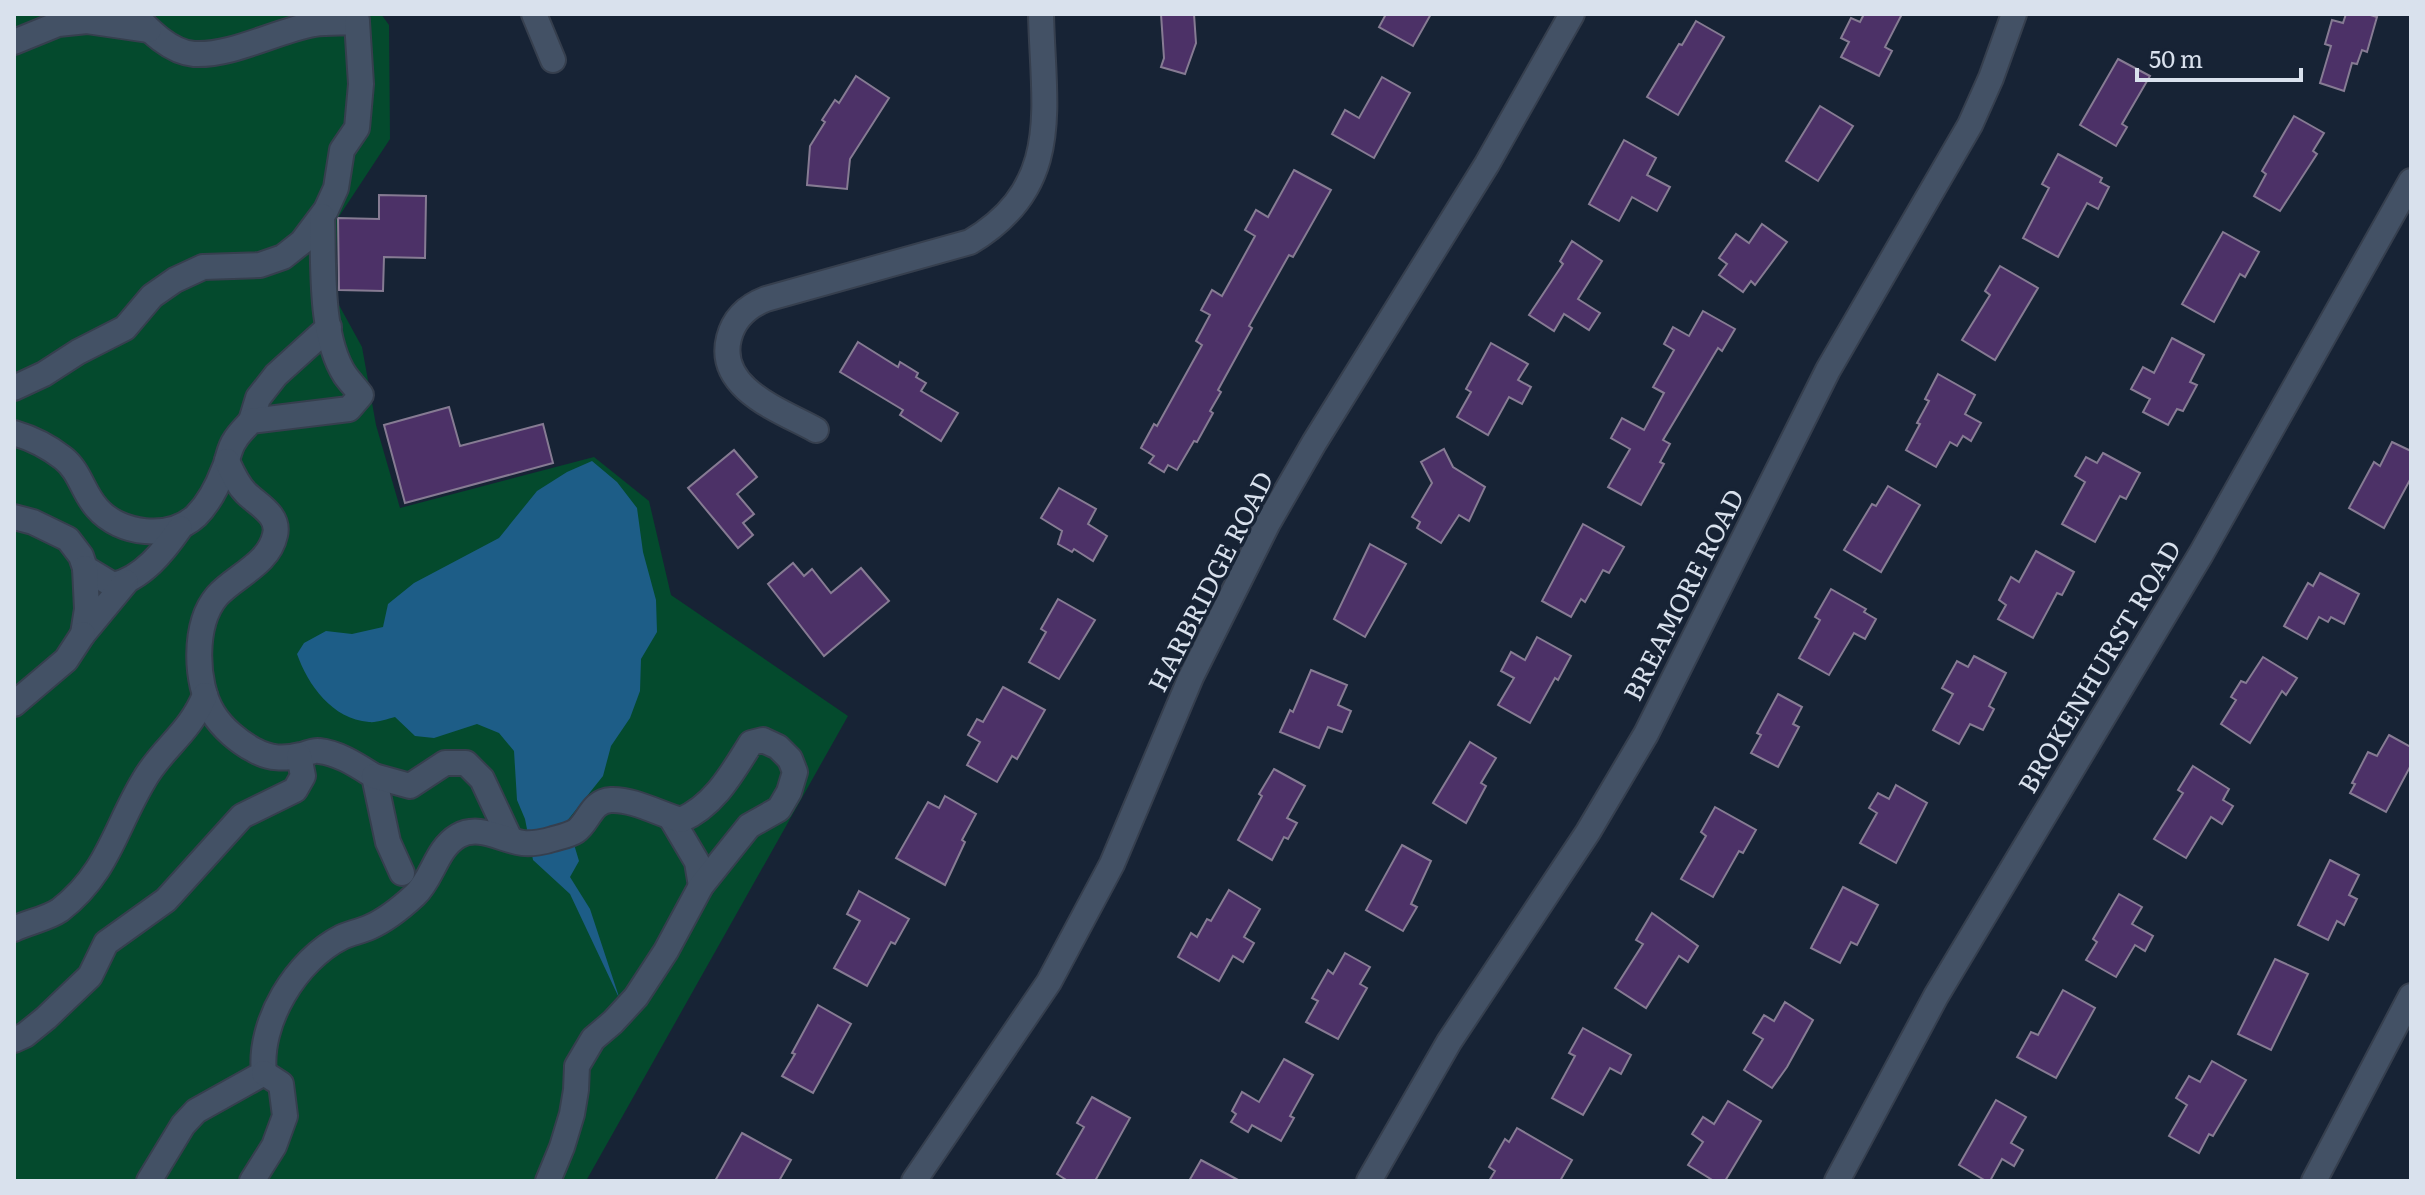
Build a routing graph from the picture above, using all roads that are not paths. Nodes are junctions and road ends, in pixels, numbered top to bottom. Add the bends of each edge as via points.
1 (534, 14) edge
2 (1041, 14) edge
3 (1572, 14) edge
4 (2014, 14) edge
5 (356, 18) edge
6 (141, 22) edge
7 (14, 42) edge
8 (553, 60) dead end
9 (2411, 181) edge
10 (322, 216) junction
11 (329, 327) junction
12 (14, 388) edge
13 (251, 421) junction
14 (816, 430) dead end
15 (14, 433) edge
16 (227, 461) junction
17 (14, 517) edge
18 (180, 528) junction
19 (85, 568) junction
20 (126, 582) junction
21 (83, 634) junction
22 (205, 695) junction
23 (14, 704) edge
24 (299, 756) junction
25 (374, 776) junction
26 (671, 818) junction
27 (516, 841) junction
28 (402, 873) junction
29 (427, 878) junction
30 (701, 886) junction
31 (399, 909) junction
32 (14, 929) edge
33 (2411, 996) edge
34 (14, 1040) edge
35 (264, 1073) junction
36 (149, 1181) edge
37 (252, 1181) edge
38 (548, 1181) edge
39 (914, 1181) edge
40 (1369, 1181) edge
41 (1837, 1181) edge
42 (2314, 1181) edge

1 - 8 street
2 - 14 street via 1042,144 1029,184 1011,211 960,246 766,299 734,324 727,355 739,382
3 - 39 street, HARBRIDGE ROAD via 1268,523 1191,677 1112,864 1049,982
4 - 40 street, BREAMORE ROAD via 1970,125 1828,370 1646,734 1449,1042
5 - 6 street via 192,54 172,47
5 - 10 street via 361,84 357,128 342,150 336,188
6 - 7 street via 58,24
9 - 41 street, BROKENHURST ROAD via 2201,554 1936,996
10 - 11 street
10 - 12 street via 283,257 260,265 203,267 175,280 152,296 125,328
11 - 13 street via 276,375 258,398
11 - 13 street via 344,374 361,395 349,409
13 - 16 street via 234,441
15 - 18 street via 65,459 95,507 112,522 148,530
16 - 18 street via 215,490
16 - 22 street via 245,492 272,515 276,533 270,550 216,597 205,616
17 - 19 street via 68,539
18 - 20 street
19 - 20 street via 113,585
19 - 21 street
20 - 21 street
21 - 23 street via 66,660
22 - 24 street via 214,715 254,750 272,758
22 - 32 street via 197,716 144,778 109,853 88,882 58,911
24 - 25 street via 317,750
24 - 34 street via 303,776 295,790 242,816 166,900 106,943 90,976
25 - 27 street via 410,786 445,763 466,763 482,779
25 - 28 street via 388,842
26 - 27 street via 608,800 592,808 577,830 549,841
26 - 30 street via 697,862
26 - 30 street via 695,814 713,799 751,743 763,740 790,759 795,772 779,809 749,826
27 - 29 street via 476,832 459,835
28 - 29 street
28 - 31 street
29 - 31 street
30 - 38 street via 636,997 593,1039 577,1066 572,1114
31 - 35 street via 315,955 279,1006 265,1041
33 - 42 street
35 - 36 street via 196,1111
35 - 37 street via 281,1084 285,1116

